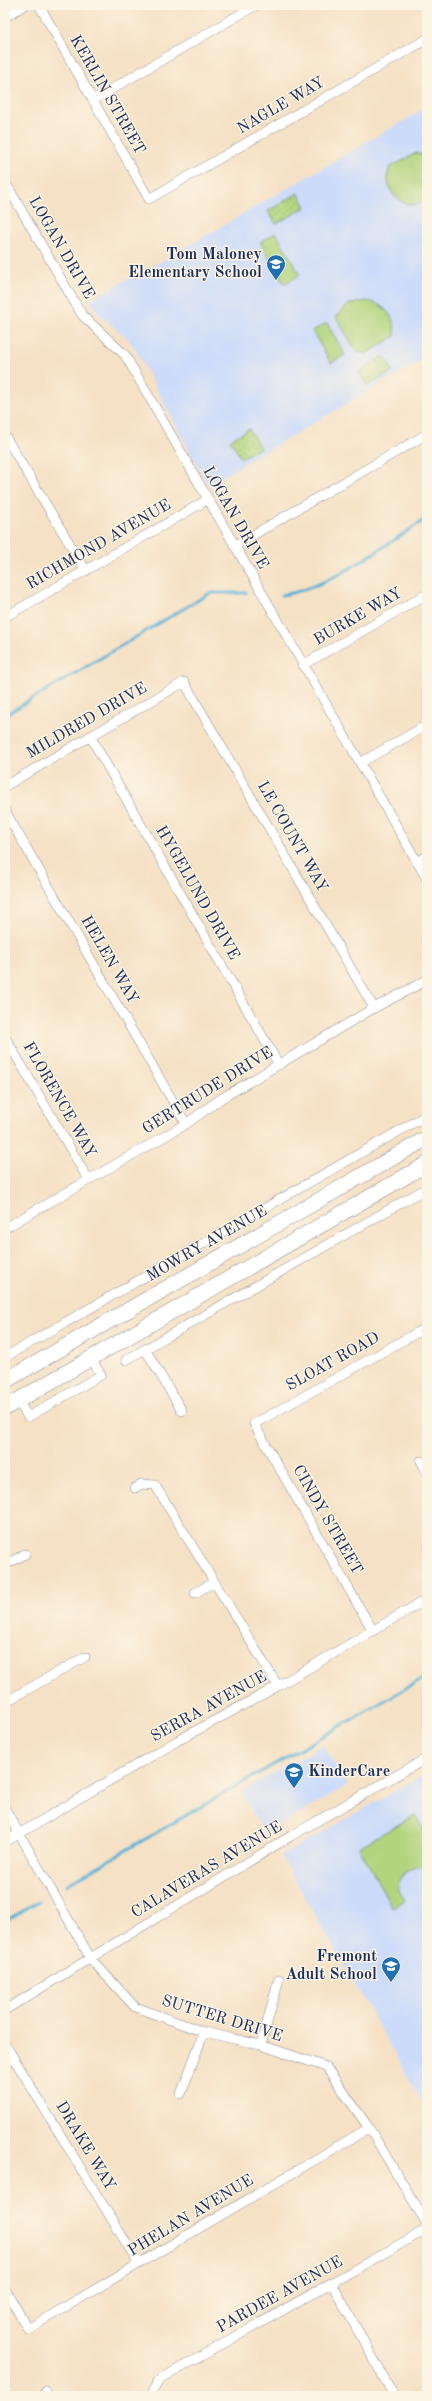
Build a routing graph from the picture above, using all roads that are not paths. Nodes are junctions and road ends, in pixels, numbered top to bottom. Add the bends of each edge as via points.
1 (25, 5) edge
2 (38, 5) edge
3 (256, 5) edge
4 (5, 17) edge
5 (427, 39) edge
6 (93, 100) junction
7 (5, 182) edge
8 (149, 199) joint
9 (427, 434) edge
10 (5, 436) edge
11 (208, 500) junction
12 (234, 546) junction
13 (86, 571) junction
14 (427, 594) edge
15 (5, 617) edge
16 (303, 665) junction
17 (184, 682) joint
18 (427, 725) edge
19 (90, 736) junction
20 (360, 763) junction
21 (5, 786) edge
22 (5, 811) edge
23 (427, 856) edge
24 (417, 862) junction
25 (427, 879) edge
26 (427, 980) edge
27 (374, 1008) junction
28 (5, 1037) edge
29 (279, 1065) junction
30 (427, 1115) edge
31 (186, 1124) junction
32 (427, 1138) edge
33 (427, 1164) edge
34 (88, 1179) junction
35 (427, 1188) edge
36 (5, 1228) edge
37 (427, 1327) edge
38 (145, 1349) junction
39 (5, 1357) edge
40 (126, 1360) dead end
41 (5, 1381) edge
42 (5, 1408) edge
43 (182, 1411) dead end
44 (254, 1424) joint
45 (420, 1462) dead end
46 (427, 1472) edge
47 (135, 1488) dead end
48 (25, 1554) dead end
49 (5, 1565) edge
50 (214, 1582) junction
51 (195, 1593) dead end
52 (427, 1598) edge
53 (373, 1631) junction
54 (85, 1658) dead end
55 (278, 1686) junction
56 (5, 1702) edge
57 (427, 1758) edge
58 (5, 1809) edge
59 (20, 1834) junction
60 (5, 1842) edge
61 (91, 1959) junction
62 (279, 1979) dead end
63 (5, 2010) edge
64 (204, 2032) junction
65 (5, 2044) edge
66 (261, 2045) junction
67 (181, 2094) dead end
68 (368, 2128) junction
69 (427, 2224) edge
70 (427, 2230) edge
71 (139, 2264) junction
72 (332, 2284) junction
73 (5, 2288) edge
74 (152, 2394) edge
75 (394, 2396) edge

1 - 4 street
2 - 6 street, KERLIN STREET
3 - 6 street
5 - 8 street, NAGLE WAY
6 - 8 street, KERLIN STREET
7 - 11 street, LOGAN DRIVE via 82,315 125,355
9 - 12 street
10 - 13 street
11 - 12 street, LOGAN DRIVE
11 - 13 street, RICHMOND AVENUE
12 - 16 street, LOGAN DRIVE
13 - 15 street, RICHMOND AVENUE
14 - 16 street, BURKE WAY
16 - 20 street, LOGAN DRIVE
17 - 19 street, MILDRED DRIVE
17 - 27 street, LE COUNT WAY
18 - 20 street
19 - 21 street, MILDRED DRIVE
19 - 29 street, HYGELUND DRIVE
20 - 24 street, LOGAN DRIVE
22 - 31 street, HELEN WAY
23 - 24 street
24 - 25 street, LOGAN DRIVE
26 - 27 street, GERTRUDE DRIVE
27 - 29 street, GERTRUDE DRIVE
28 - 34 street, FLORENCE WAY
29 - 31 street, GERTRUDE DRIVE via 222,1098
30 - 39 street, MOWRY AVENUE
31 - 34 street, GERTRUDE DRIVE
32 - 41 main road, MOWRY AVENUE
33 - 42 main road
34 - 36 street, GERTRUDE DRIVE
35 - 38 street
37 - 44 street, SLOAT ROAD
38 - 40 street
38 - 43 street
44 - 53 street, CINDY STREET
45 - 46 street
47 - 50 street via 141,1484 155,1485
48 - 49 street
50 - 51 street
50 - 55 street
52 - 53 street, SERRA AVENUE
53 - 55 street, SERRA AVENUE
54 - 56 street
55 - 59 street, SERRA AVENUE via 177,1740
57 - 61 street, CALAVERAS AVENUE via 291,1836
58 - 59 street, SUTTER DRIVE
59 - 60 street, SERRA AVENUE
59 - 61 street, SUTTER DRIVE
61 - 63 street, CALAVERAS AVENUE
61 - 64 street, SUTTER DRIVE via 135,2007
62 - 66 street
64 - 66 street, SUTTER DRIVE
64 - 67 street
65 - 71 street, DRAKE WAY
66 - 68 street, SUTTER DRIVE via 326,2068
68 - 69 street, SUTTER DRIVE
68 - 71 street, PHELAN AVENUE
70 - 72 street, PARDEE AVENUE
71 - 73 street, PHELAN AVENUE via 28,2329
72 - 74 street, PARDEE AVENUE via 159,2380
72 - 75 street

